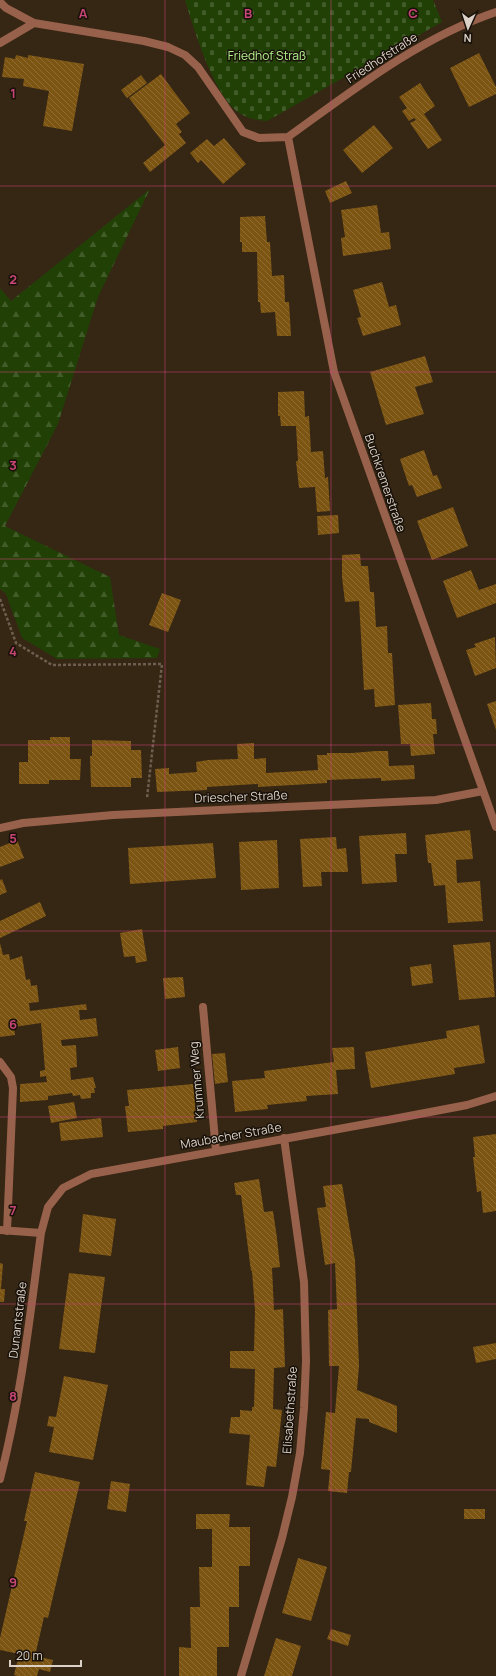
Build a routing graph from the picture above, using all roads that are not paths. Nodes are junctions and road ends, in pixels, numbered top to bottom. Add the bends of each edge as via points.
1 (0, 2) edge
2 (496, 12) edge
3 (34, 23) junction
4 (0, 44) edge
5 (288, 137) junction
6 (483, 791) junction
7 (496, 827) edge
8 (0, 828) edge
9 (203, 1007) dead end
10 (0, 1062) edge
11 (496, 1096) edge
12 (284, 1138) junction
13 (216, 1152) junction
14 (4, 1231) edge
15 (41, 1233) junction
16 (0, 1479) edge
17 (241, 1676) edge

1 - 3 street
2 - 5 street, Friedhofstraße via 442,34 373,77
3 - 4 street
3 - 5 street via 168,47 185,55 198,67 243,132 259,138
5 - 6 street, Buchkremerstraße via 334,372
6 - 7 street, Buchkremerstraße
6 - 8 street, Driescher Straße via 436,800 145,813 30,822
9 - 13 street, Krummer Weg
10 - 14 street via 10,1077 13,1088
11 - 12 street, Maubacher Straße via 460,1106
12 - 13 street, Maubacher Straße
12 - 17 street, Elisabethstraße via 304,1282 304,1408 300,1453 292,1497
13 - 15 street, Maubacher Straße via 91,1174 63,1188 48,1207
14 - 15 street
15 - 16 street, Dunantstraße via 26,1354

